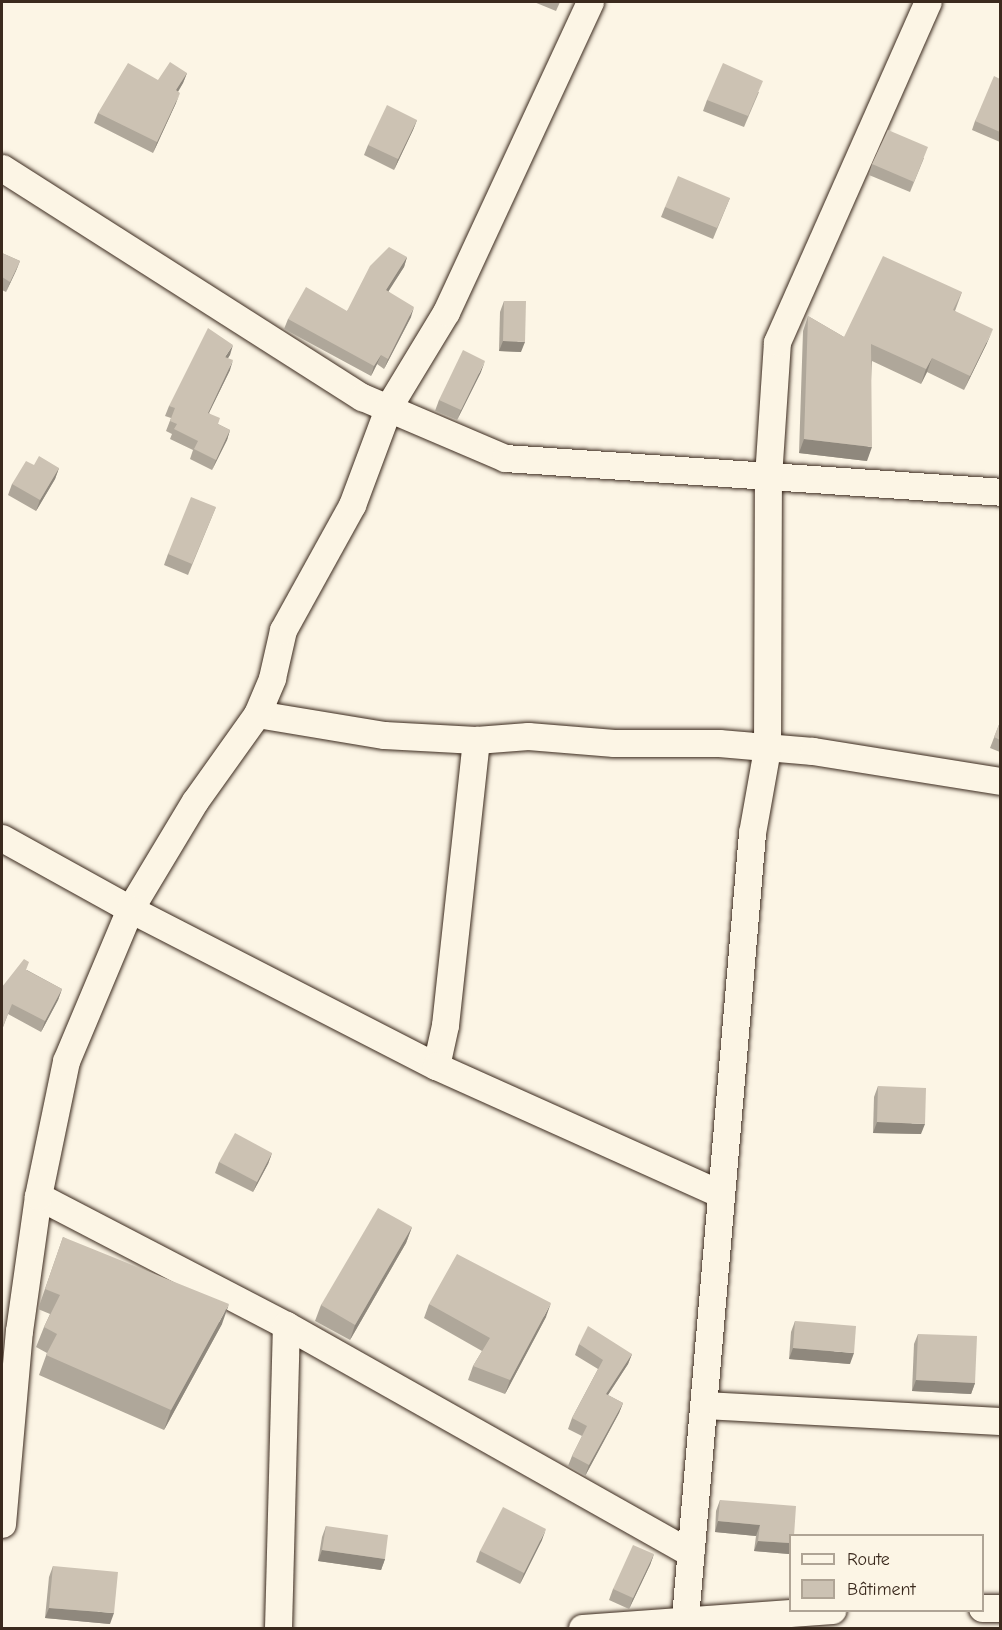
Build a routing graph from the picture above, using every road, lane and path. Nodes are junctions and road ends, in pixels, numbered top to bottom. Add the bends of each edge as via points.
1 (590, 2) edge
2 (928, 2) edge
3 (2, 168) edge
4 (389, 406) junction
5 (768, 477) junction
6 (1000, 492) edge
7 (257, 714) junction
8 (476, 740) junction
9 (767, 749) junction
10 (1000, 781) edge
11 (2, 838) edge
12 (130, 909) junction
13 (436, 1066) junction
14 (719, 1193) junction
15 (38, 1196) junction
16 (286, 1324) junction
17 (704, 1406) junction
18 (1000, 1421) edge
19 (2, 1524) edge
20 (690, 1553) junction
21 (984, 1608) edge
22 (1000, 1608) edge
23 (811, 1612) edge
24 (685, 1618) junction
25 (278, 1629) edge
26 (582, 1629) edge

1 - 4 street via 446,312
2 - 5 street via 777,342
3 - 4 street via 362,396
4 - 5 street via 505,458
4 - 7 street via 352,505 283,630 272,678
5 - 6 street
5 - 9 street
7 - 8 street via 333,729
7 - 12 street via 195,801
8 - 9 street via 528,736 614,743 719,743
8 - 13 street via 445,1025
9 - 10 street via 813,751
9 - 14 street via 752,833
11 - 12 street
12 - 13 street
12 - 15 street via 66,1061
13 - 14 street
14 - 17 street
15 - 16 street
15 - 19 street via 19,1330
16 - 20 street
16 - 25 street
17 - 18 street
17 - 20 street
20 - 24 street
21 - 22 street
23 - 24 street
24 - 26 street

